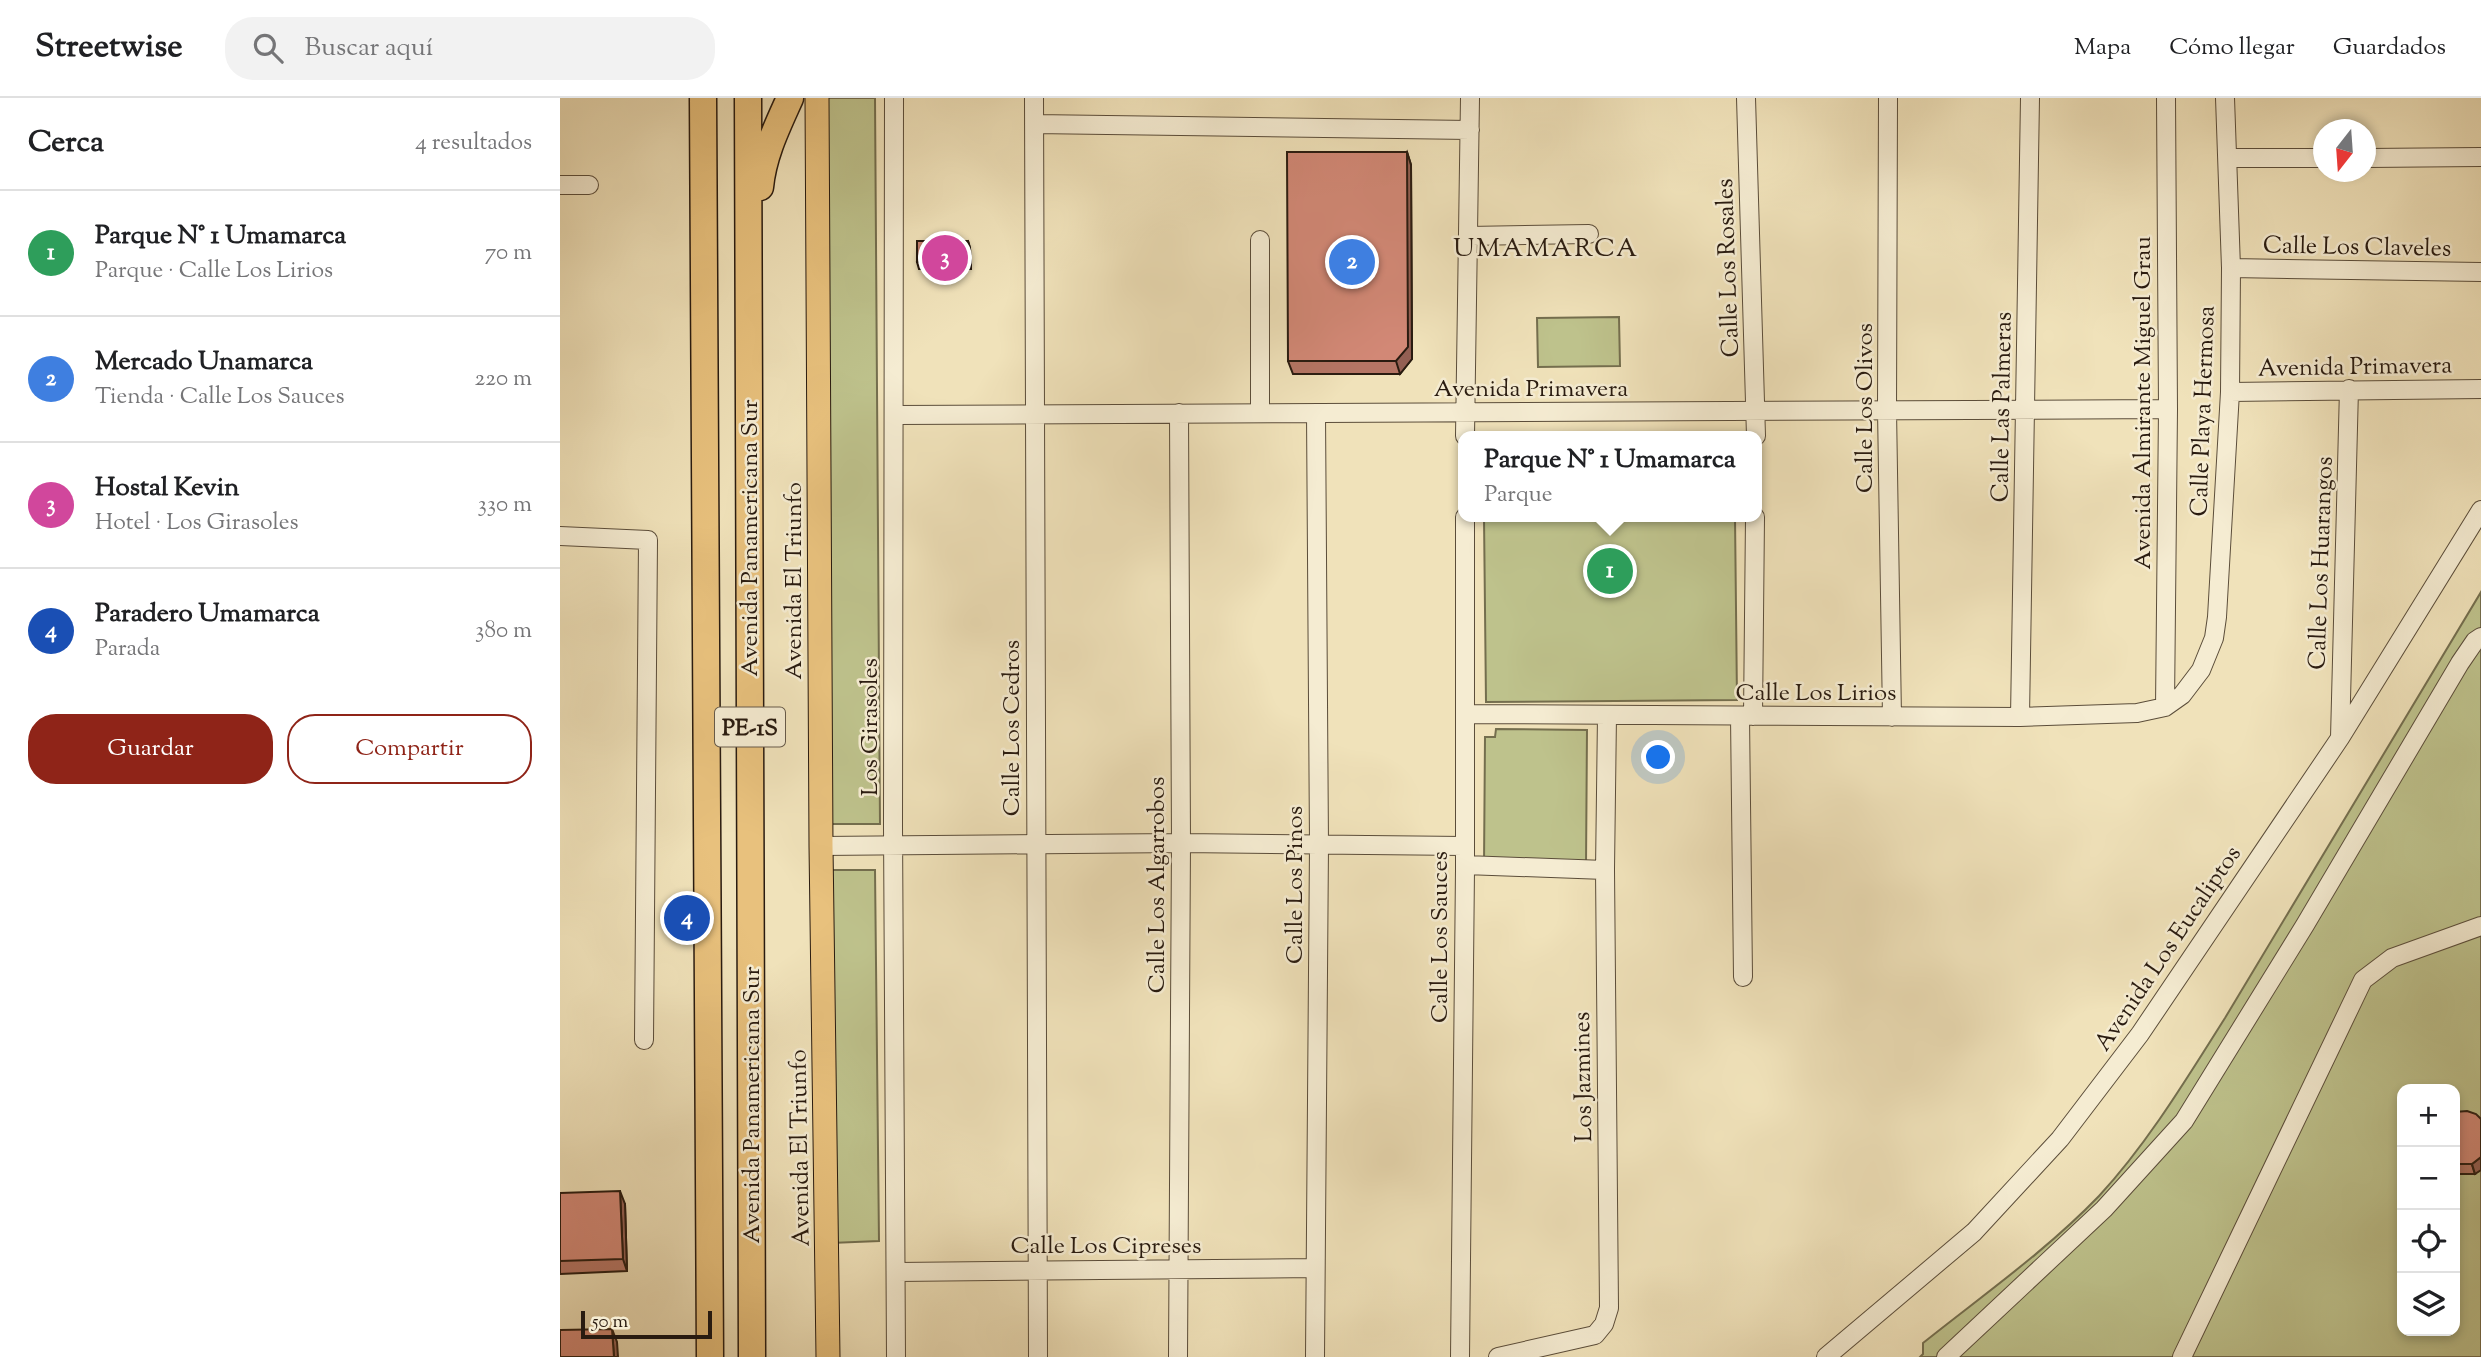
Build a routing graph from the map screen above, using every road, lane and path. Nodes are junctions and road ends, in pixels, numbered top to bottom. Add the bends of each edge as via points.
1 (703, 98) edge
2 (748, 98) edge
3 (790, 98) edge
4 (817, 98) edge
5 (894, 98) edge
6 (1034, 98) edge
7 (1470, 98) edge
8 (1746, 98) edge
9 (1888, 98) edge
10 (2030, 98) edge
11 (2166, 98) edge
12 (2225, 98) edge
13 (1034, 124) junction
14 (1470, 130) junction
15 (2481, 157) edge
16 (2228, 158) junction
17 (2313, 158) edge
18 (2376, 158) edge
19 (560, 185) edge
20 (589, 186) dead end
21 (1589, 234) dead end
22 (1468, 236) junction
23 (1260, 240) dead end
24 (2231, 268) junction
25 (750, 269) junction
26 (2481, 272) edge
27 (2349, 389) junction
28 (2481, 389) edge
29 (2230, 392) junction
30 (2025, 410) junction
31 (2168, 410) junction
32 (1887, 411) junction
33 (1465, 412) junction
34 (1757, 412) junction
35 (1179, 413) junction
36 (1260, 413) junction
37 (1316, 413) junction
38 (1035, 414) junction
39 (895, 415) junction
40 (1465, 431) edge
41 (1756, 431) edge
42 (2481, 510) edge
43 (1465, 522) edge
44 (1755, 522) edge
45 (560, 536) edge
46 (2481, 637) edge
47 (2165, 707) junction
48 (1466, 714) junction
49 (1607, 715) junction
50 (1746, 716) junction
51 (1892, 717) junction
52 (2020, 717) junction
53 (2340, 738) junction
54 (1181, 843) junction
55 (893, 845) junction
56 (1035, 845) junction
57 (1320, 845) junction
58 (821, 846) junction
59 (1464, 846) junction
60 (1465, 865) junction
61 (1605, 870) junction
62 (2481, 926) edge
63 (1743, 977) dead end
64 (644, 1040) dead end
65 (708, 1252) junction
66 (1315, 1268) junction
67 (1036, 1269) junction
68 (1178, 1269) junction
69 (897, 1272) junction
70 (696, 1357) edge
71 (710, 1357) edge
72 (752, 1357) edge
73 (828, 1357) edge
74 (896, 1357) edge
75 (1038, 1357) edge
76 (1178, 1357) edge
77 (1315, 1357) edge
78 (1460, 1357) edge
79 (1498, 1357) edge
80 (1826, 1357) edge
81 (1946, 1357) edge
82 (2182, 1357) edge

1 - 65 highway, Avenida Panamericana Sur / PE-1S
2 - 25 highway, Avenida Panamericana Sur / PE-1S
3 - 25 highway via 762,169
4 - 58 main road, Avenida El Triunfo
5 - 39 street, Los Girasoles
6 - 13 street, Calle Los Cedros
7 - 14 street
8 - 34 street, Calle Los Rosales
9 - 32 street, Calle Los Olivos
10 - 30 street, Calle Las Palmeras
11 - 31 street, Avenida Almirante Miguel Grau
12 - 16 street, Calle Playa Hermosa
13 - 14 street
13 - 38 street, Calle Los Cedros
14 - 22 street
15 - 18 street
16 - 17 street
16 - 24 street, Calle Playa Hermosa
19 - 20 street
21 - 22 street
22 - 33 street
23 - 36 street
24 - 26 street, Calle Los Claveles
24 - 29 street, Calle Playa Hermosa
25 - 72 highway, Avenida Panamericana Sur / PE-1S
27 - 28 street, Avenida Primavera
27 - 29 street, Avenida Primavera
27 - 53 street, Calle Los Huarangos
29 - 47 street, Calle Playa Hermosa via 2214,638 2201,670 2182,695
30 - 31 street, Avenida Primavera
30 - 32 street, Avenida Primavera
30 - 52 street, Calle Las Palmeras
31 - 47 street, Avenida Almirante Miguel Grau
32 - 34 street, Avenida Primavera
32 - 51 street, Calle Los Olivos
33 - 34 street, Avenida Primavera
33 - 37 street, Avenida Primavera
33 - 40 street
34 - 41 street, Calle Los Rosales
35 - 36 street, Avenida Primavera
35 - 38 street, Avenida Primavera
35 - 54 street, Calle Los Algarrobos
36 - 37 street, Avenida Primavera
37 - 57 street, Calle Los Pinos
38 - 39 street, Avenida Primavera
38 - 56 street, Calle Los Cedros
39 - 55 street, Los Girasoles
42 - 53 street, Avenida Los Eucaliptos
43 - 48 street, Calle Los Sauces
44 - 50 street
45 - 64 street via 648,540
46 - 81 street via 2460,663 2184,1121 2104,1209
47 - 52 street, Calle Los Lirios via 2137,713
48 - 49 street, Calle Los Lirios
48 - 59 street, Calle Los Sauces
49 - 50 street, Calle Los Lirios
49 - 61 street, Los Jazmines
50 - 51 street, Calle Los Lirios
50 - 63 street
51 - 52 street, Calle Los Lirios
53 - 80 street, Avenida Los Eucaliptos via 2140,1034 2060,1139 1974,1232
54 - 56 street
54 - 57 street
54 - 68 street, Calle Los Algarrobos
55 - 56 street
55 - 58 street
55 - 69 street, Los Girasoles
56 - 67 street, Calle Los Cedros
57 - 59 street
57 - 66 street, Calle Los Pinos
58 - 73 main road, Avenida El Triunfo
59 - 60 street, Calle Los Sauces
60 - 61 street
60 - 78 street, Calle Los Sauces
61 - 79 street, Los Jazmines via 1609,1308 1595,1335
62 - 82 street via 2392,958 2363,980
65 - 70 highway
65 - 71 highway, Avenida Panamericana Sur / PE-1S
66 - 68 street, Calle Los Cipreses
66 - 77 street, Calle Los Pinos
67 - 68 street, Calle Los Cipreses
67 - 69 street, Calle Los Cipreses
67 - 75 street, Calle Los Cedros
68 - 76 street, Calle Los Algarrobos
69 - 74 street, Los Girasoles

